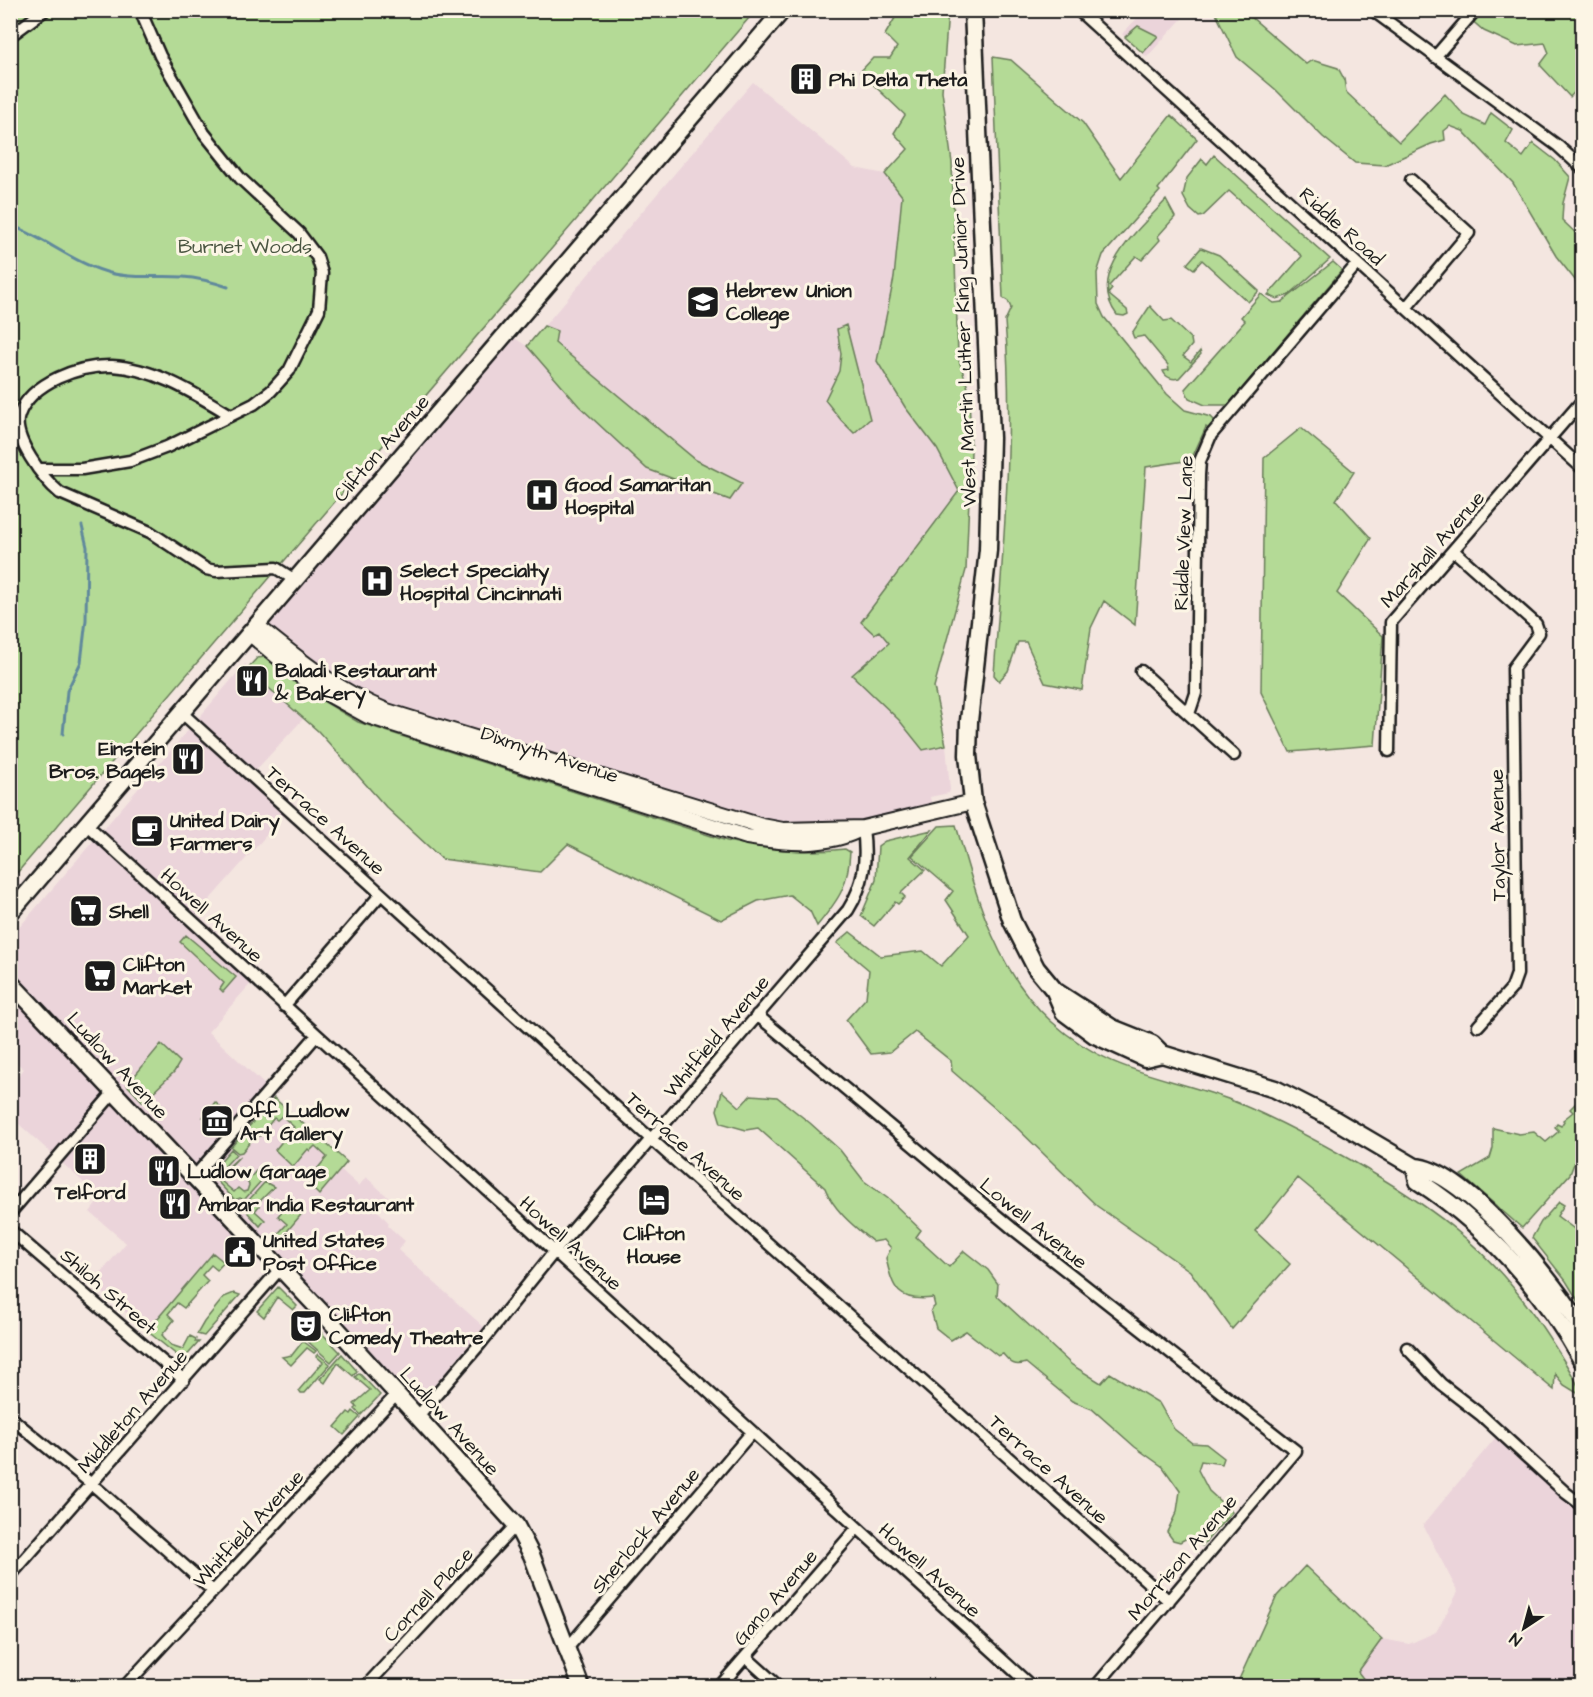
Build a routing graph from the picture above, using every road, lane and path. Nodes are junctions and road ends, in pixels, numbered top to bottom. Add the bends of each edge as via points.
1 (45, 10) edge
2 (140, 10) edge
3 (783, 10) edge
4 (973, 10) edge
5 (1078, 10) edge
6 (1372, 10) edge
7 (1472, 14) dead end
8 (10, 36) edge
9 (1435, 57) junction
10 (1582, 168) edge
11 (1411, 180) dead end
12 (1357, 264) junction
13 (1406, 308) junction
14 (1582, 401) edge
15 (229, 414) junction
16 (1551, 440) junction
17 (1582, 468) edge
18 (38, 469) junction
19 (1454, 551) junction
20 (295, 580) junction
21 (253, 629) junction
22 (1141, 671) dead end
23 (182, 713) junction
24 (1189, 714) junction
25 (1389, 751) dead end
26 (1234, 755) dead end
27 (973, 802) junction
28 (87, 825) junction
29 (863, 828) junction
30 (381, 894) junction
31 (10, 913) edge
32 (10, 982) edge
33 (284, 1006) junction
34 (757, 1015) junction
35 (1478, 1026) dead end
36 (316, 1035) junction
37 (114, 1092) junction
38 (651, 1139) junction
39 (1415, 1167) junction
40 (194, 1177) junction
41 (10, 1213) edge
42 (10, 1230) edge
43 (554, 1252) junction
44 (280, 1269) junction
45 (1582, 1329) edge
46 (1407, 1348) dead end
47 (1582, 1360) edge
48 (184, 1380) junction
49 (398, 1394) junction
50 (418, 1416) junction
51 (10, 1417) edge
52 (752, 1432) junction
53 (1296, 1451) joint
54 (92, 1484) junction
55 (1582, 1505) edge
56 (516, 1525) junction
57 (856, 1528) junction
58 (10, 1576) edge
59 (213, 1591) junction
60 (1169, 1601) junction
61 (565, 1651) junction
62 (747, 1658) junction
63 (125, 1686) edge
64 (366, 1686) edge
65 (581, 1686) edge
66 (720, 1686) edge
67 (778, 1686) edge
68 (1031, 1686) edge
69 (1096, 1686) edge

1 - 8 street
2 - 15 street via 160,56 204,133 246,184 299,233 317,257 322,273 319,310 289,371 254,404
3 - 20 main road, Clifton Avenue
4 - 27 main road, West Martin Luther King Junior Drive via 991,438 988,550 969,730
5 - 12 street, Riddle Road
6 - 9 street
7 - 9 street
9 - 10 street via 1558,146
11 - 13 street via 1469,233
12 - 13 street, Riddle Road
12 - 24 street, Riddle View Lane via 1204,447 1199,475 1196,693
13 - 16 street, Riddle Road
14 - 16 street, Marshall Avenue
15 - 18 street via 167,447 130,460 82,469
15 - 18 street via 195,393 144,373 112,366 74,371 32,396 19,416 20,433
16 - 17 street, Riddle Road
16 - 19 street, Marshall Avenue
18 - 20 street via 60,493 150,532 206,569 276,568
19 - 25 street, Marshall Avenue via 1391,622
19 - 35 street, Taylor Avenue via 1536,624 1539,633 1513,668 1517,974 1512,987
20 - 21 main road, Clifton Avenue
21 - 23 main road, Clifton Avenue
21 - 29 street, Dixmyth Avenue via 310,684 368,716 747,837 801,843 848,836
22 - 24 street
23 - 28 main road, Clifton Avenue
23 - 30 street, Terrace Avenue
24 - 26 street
27 - 29 street, Dixmyth Avenue
27 - 39 main road, West Martin Luther King Junior Drive via 1018,936 1035,968 1055,991 1064,1012 1095,1035 1145,1058 1162,1054 1275,1089
28 - 31 main road, Clifton Avenue
28 - 33 street, Howell Avenue
29 - 34 street, Whitfield Avenue via 865,866 855,898
30 - 33 street
30 - 38 street, Terrace Avenue
32 - 37 main road, Ludlow Avenue
33 - 36 street, Howell Avenue
34 - 38 street, Whitfield Avenue
34 - 53 street, Lowell Avenue via 994,1215
36 - 40 street
36 - 43 street, Howell Avenue
37 - 40 main road, Ludlow Avenue
37 - 41 street
38 - 43 street, Whitfield Avenue
38 - 60 street, Terrace Avenue
39 - 45 main road, West Martin Luther King Junior Drive via 1428,1168 1497,1222 1543,1271
39 - 47 main road, West Martin Luther King Junior Drive via 1418,1181 1462,1212 1507,1254 1544,1297
40 - 44 main road, Ludlow Avenue
42 - 48 street, Shiloh Street
43 - 50 street, Whitfield Avenue
43 - 52 street, Howell Avenue
44 - 48 street, Middleton Avenue
44 - 49 main road, Ludlow Avenue
46 - 55 street via 1441,1384
48 - 54 street, Middleton Avenue
49 - 50 main road, Ludlow Avenue
49 - 59 street, Whitfield Avenue
50 - 56 main road, Ludlow Avenue
51 - 54 street
52 - 57 street, Howell Avenue
52 - 61 street, Sherlock Avenue
53 - 60 street, Morrison Avenue
54 - 58 street, Middleton Avenue
54 - 59 street
56 - 61 main road, Ludlow Avenue via 532,1556
56 - 64 street, Cornell Place
57 - 62 street, Gano Avenue
57 - 68 street, Howell Avenue
59 - 63 street, Whitfield Avenue
60 - 69 street, Morrison Avenue
61 - 65 main road, Ludlow Avenue
62 - 66 street, Gano Avenue
62 - 67 street

